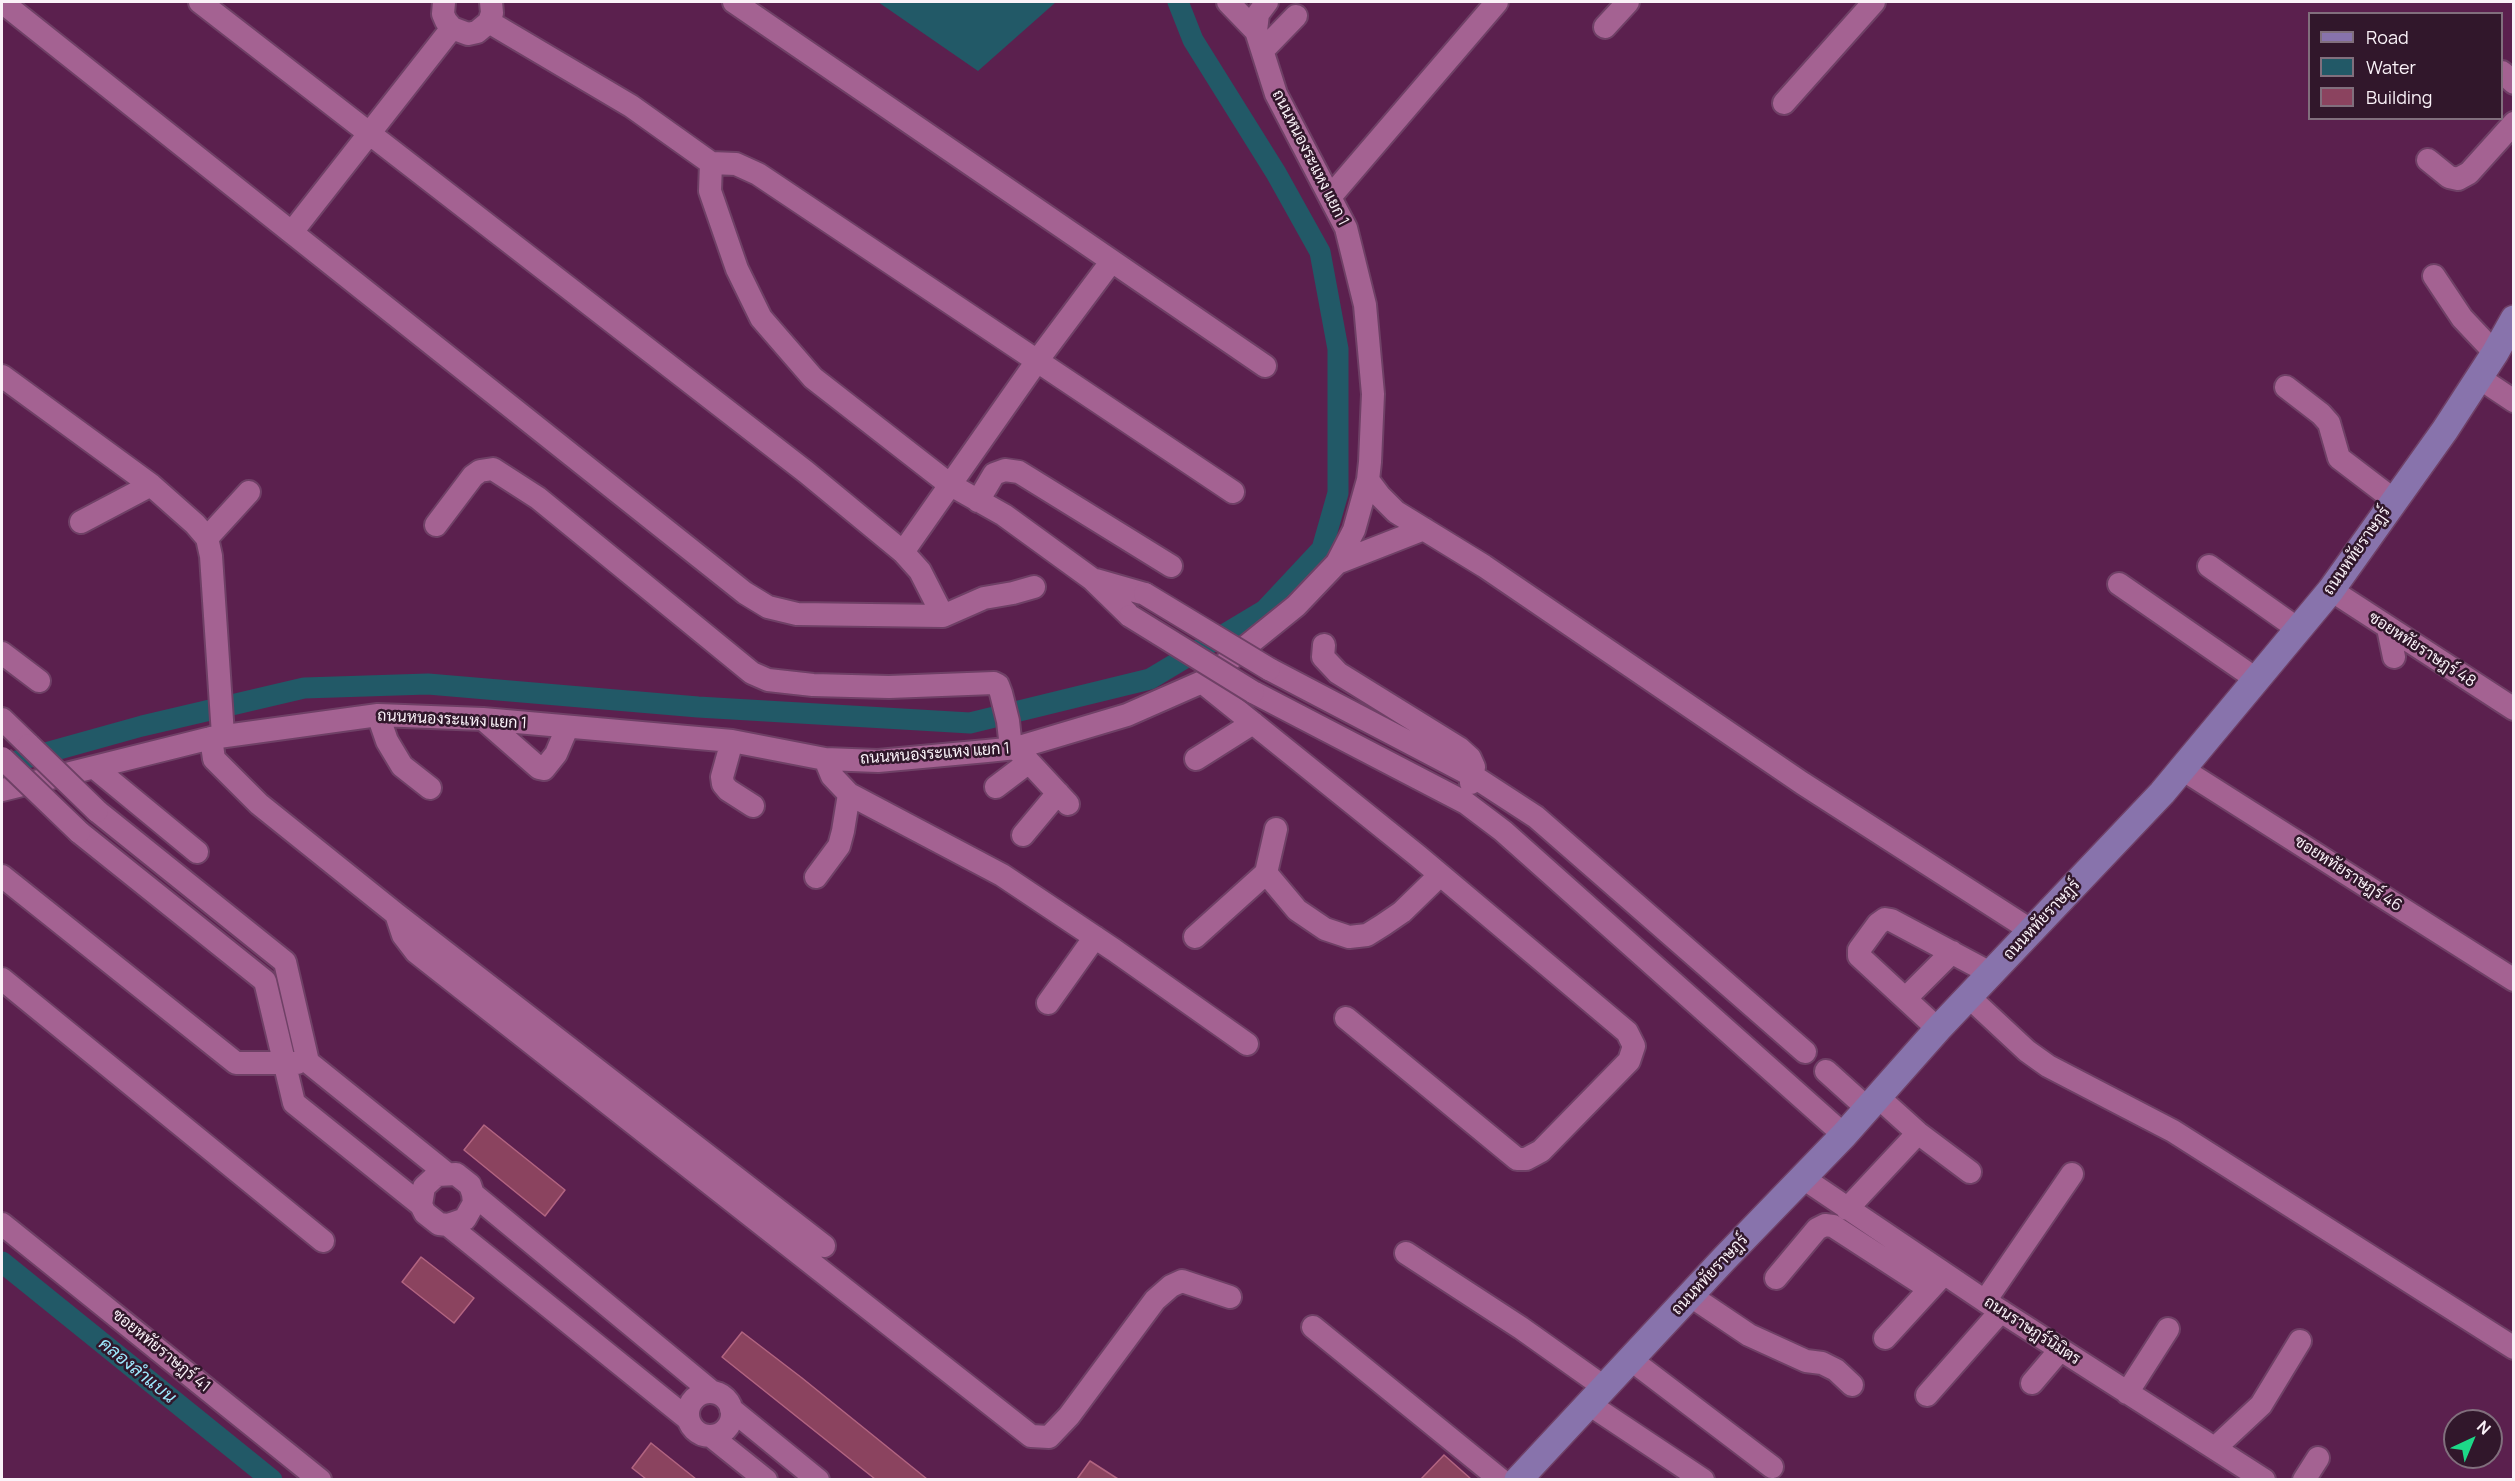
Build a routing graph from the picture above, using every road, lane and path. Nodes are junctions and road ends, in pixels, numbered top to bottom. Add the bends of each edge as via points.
1 (2, 2) edge
2 (200, 2) edge
3 (444, 2) edge
4 (734, 2) edge
5 (1228, 2) edge
6 (1267, 2) edge
7 (1497, 2) edge
8 (1628, 2) edge
9 (1874, 2) edge
10 (490, 12) edge
11 (1296, 16) dead end
12 (1605, 27) dead end
13 (452, 28) junction
14 (1260, 40) junction
15 (1784, 103) dead end
16 (2514, 123) edge
17 (369, 134) junction
18 (2428, 160) dead end
19 (711, 163) junction
20 (1330, 197) junction
21 (292, 232) junction
22 (1111, 262) junction
23 (2434, 276) dead end
24 (2514, 319) edge
25 (2495, 353) junction
26 (1037, 361) junction
27 (1265, 366) dead end
28 (2, 376) edge
29 (2478, 377) junction
30 (2286, 387) dead end
31 (2514, 401) edge
32 (1368, 480) junction
33 (151, 484) junction
34 (950, 484) junction
35 (249, 492) dead end
36 (1233, 492) dead end
37 (2394, 500) junction
38 (978, 501) junction
39 (81, 522) dead end
40 (436, 525) dead end
41 (1424, 529) junction
42 (207, 538) junction
43 (903, 552) junction
44 (1337, 563) junction
45 (1171, 566) dead end
46 (2210, 566) dead end
47 (1092, 579) junction
48 (2119, 584) dead end
49 (1034, 587) dead end
50 (2331, 590) junction
51 (943, 616) junction
52 (2388, 627) junction
53 (2298, 629) junction
54 (1324, 645) dead end
55 (2, 653) edge
56 (2394, 657) dead end
57 (2256, 679) junction
58 (39, 681) dead end
59 (1202, 681) junction
60 (2514, 709) edge
61 (378, 715) junction
62 (2, 718) edge
63 (483, 719) junction
64 (1253, 723) junction
65 (567, 728) junction
66 (217, 737) junction
67 (732, 741) junction
68 (1019, 753) junction
69 (2, 757) edge
70 (825, 759) junction
71 (1196, 759) dead end
72 (95, 768) junction
73 (2182, 769) junction
74 (1473, 776) junction
75 (996, 787) dead end
76 (430, 788) dead end
77 (2, 789) edge
78 (849, 794) junction
79 (1466, 803) junction
80 (753, 806) dead end
81 (1276, 829) dead end
82 (1023, 836) dead end
83 (197, 852) dead end
84 (1266, 873) junction
85 (1440, 875) junction
86 (2, 876) edge
87 (816, 877) dead end
88 (396, 914) junction
89 (2031, 931) junction
90 (1095, 937) junction
91 (1195, 937) dead end
92 (1952, 952) junction
93 (1992, 974) junction
94 (2, 979) edge
95 (2514, 980) edge
96 (1969, 997) junction
97 (1906, 998) junction
98 (1048, 1003) dead end
99 (1346, 1018) dead end
100 (1938, 1029) junction
101 (1784, 1035) junction
102 (1247, 1044) dead end
103 (1805, 1052) dead end
104 (308, 1062) junction
105 (1762, 1063) junction
106 (285, 1065) junction
107 (1826, 1071) dead end
108 (1872, 1102) junction
109 (1918, 1134) junction
110 (1844, 1135) junction
111 (1970, 1172) dead end
112 (446, 1173) junction
113 (2072, 1174) dead end
114 (1803, 1178) junction
115 (473, 1194) junction
116 (421, 1205) junction
117 (1847, 1209) junction
118 (2, 1224) edge
119 (448, 1226) junction
120 (323, 1241) dead end
121 (824, 1246) dead end
122 (1406, 1253) dead end
123 (1776, 1278) dead end
124 (1937, 1281) junction
125 (1691, 1296) junction
126 (1230, 1297) dead end
127 (1993, 1306) junction
128 (1313, 1327) dead end
129 (2168, 1329) dead end
130 (1885, 1338) dead end
131 (2300, 1341) dead end
132 (2514, 1348) edge
133 (2060, 1350) junction
134 (1630, 1359) junction
135 (2032, 1383) dead end
136 (1852, 1385) dead end
137 (712, 1392) junction
138 (2127, 1393) junction
139 (1596, 1395) junction
140 (1927, 1395) dead end
141 (731, 1409) junction
142 (688, 1419) junction
143 (711, 1436) junction
144 (2215, 1448) junction
145 (2318, 1458) dead end
146 (1772, 1467) dead end
147 (1694, 1477) edge
148 (320, 1479) edge
149 (766, 1479) edge
150 (818, 1479) edge
151 (1501, 1479) edge
152 (1518, 1479) edge
153 (2264, 1479) edge
154 (2304, 1479) edge

1 - 21 street
2 - 17 street
3 - 13 street via 443,14
4 - 22 street
5 - 14 street
6 - 14 street via 1258,14
7 - 20 street
8 - 12 street
9 - 15 street
10 - 13 street via 484,28 468,34
10 - 19 street
11 - 14 street
13 - 17 street
14 - 20 street, ถนนหนองระแหง แยก 1 via 1276,94
16 - 18 street via 2469,173 2458,179 2449,177
17 - 21 street
17 - 43 street via 806,472
19 - 26 street via 736,164 758,174
19 - 34 street via 710,191 737,269 761,318 813,378
20 - 32 street, ถนนหนองระแหง แยก 1 via 1346,228 1365,305 1373,394
21 - 51 street via 745,593 768,606 797,614
22 - 26 street
22 - 27 street
23 - 25 street via 2462,318
24 - 25 main road, ถนนหทัยราษฎร์
25 - 29 main road, ถนนหทัยราษฎร์
26 - 34 street
26 - 36 street
28 - 33 street
29 - 31 street
29 - 37 main road, ถนนหทัยราษฎร์
30 - 37 street via 2329,423 2339,458
32 - 41 street via 1396,512
32 - 44 street, ถนนหนองระแหง แยก 1 via 1354,530
33 - 39 street
33 - 42 street
34 - 38 street
34 - 43 street
35 - 42 street
37 - 50 main road, ถนนหทัยราษฎร์
38 - 45 street via 994,474 1005,470 1019,472
38 - 47 street via 1004,515
40 - 68 street via 474,476 493,470 538,498 760,678 813,685 890,687 990,682 998,685
41 - 44 street
41 - 89 street via 1802,783
42 - 66 street via 221,709
43 - 51 street via 920,571
44 - 59 street, ถนนหนองระแหง แยก 1 via 1296,606
46 - 53 street
47 - 74 street, bridge via 1145,594 1269,669
47 - 79 street, bridge via 1131,616 1253,692
48 - 57 street
49 - 51 street via 984,598
50 - 52 street, ซอยหทัยราษฎร์ 48
50 - 53 main road, ถนนหทัยราษฎร์
52 - 56 street
52 - 60 street, ซอยหทัยราษฎร์ 48
53 - 57 main road, ถนนหทัยราษฎร์
54 - 74 street via 1323,657 1338,673 1459,748 1470,758
55 - 58 street
57 - 73 main road, ถนนหทัยราษฎร์
59 - 64 street
59 - 68 street, ถนนหนองระแหง แยก 1 via 1127,715
61 - 63 street, ถนนหนองระแหง แยก 1
61 - 66 street, ถนนหนองระแหง แยก 1
61 - 76 street via 387,741 402,765
62 - 104 street, bridge via 97,811 285,962
63 - 65 street, ถนนหนองระแหง แยก 1
63 - 65 street via 539,768 549,766
64 - 71 street
64 - 85 street
65 - 67 street, ถนนหนองระแหง แยก 1
66 - 72 street, ถนนหนองระแหง แยก 1
66 - 88 street via 214,759 226,772 259,804
67 - 70 street, ถนนหนองระแหง แยก 1
67 - 80 street via 723,784
68 - 70 street, ถนนหนองระแหง แยก 1 via 878,761
68 - 75 street
68 - 82 street via 1063,798
69 - 106 street, bridge via 79,832 265,981
70 - 78 street via 832,776
72 - 77 street, ถนนหนองระแหง แยก 1
72 - 83 street
73 - 89 main road, ถนนหทัยราษฎร์
73 - 95 street, ซอยหทัยราษฎร์ 46
74 - 79 street
74 - 101 street via 1536,817
78 - 87 street via 838,846
78 - 90 street via 1002,875
79 - 105 street via 1503,831
81 - 84 street
84 - 85 street via 1298,910 1325,929 1349,937 1367,935 1383,925
84 - 91 street
85 - 99 street via 1626,1032 1634,1046 1629,1061 1541,1151 1518,1159
86 - 106 street via 236,1063
88 - 121 street
88 - 126 street via 403,935 416,952 1031,1436 1049,1437 1069,1416 1155,1300 1171,1286 1182,1281
89 - 93 main road, ถนนหทัยราษฎร์
90 - 98 street
90 - 102 street
92 - 93 street
92 - 97 street
92 - 97 street via 1891,920 1878,924 1859,950 1859,956
93 - 96 main road, ถนนหทัยราษฎร์
94 - 120 street
96 - 100 main road, ถนนหทัยราษฎร์
96 - 132 street via 2048,1066 2173,1131
97 - 100 street
100 - 108 main road, ถนนหทัยราษฎร์
101 - 103 street
101 - 105 street
104 - 106 street
104 - 112 street
105 - 110 street
106 - 116 street via 294,1103
107 - 108 street
108 - 109 street
108 - 110 main road, ถนนหทัยราษฎร์
109 - 111 street
109 - 117 street
110 - 114 main road, ถนนหทัยราษฎร์
112 - 115 street via 464,1178
112 - 116 street via 430,1179 424,1187
113 - 127 street
114 - 117 street, ถนนราษฎร์นิมิตร
114 - 125 main road, ถนนหทัยราษฎร์
115 - 119 street via 474,1203 465,1219
115 - 137 street
116 - 119 street via 431,1220
117 - 124 street, ถนนราษฎร์นิมิตร
118 - 148 street, ซอยหทัยราษฎร์ 41
119 - 142 street
122 - 139 street via 1521,1328
123 - 124 street via 1817,1229 1825,1225
124 - 127 street, ถนนราษฎร์นิมิตร
124 - 130 street
125 - 134 main road, ถนนหทัยราษฎร์
125 - 136 street via 1749,1335 1806,1361 1822,1363
127 - 133 street, ถนนราษฎร์นิมิตร
127 - 140 street
128 - 151 street
129 - 138 street
131 - 144 street via 2261,1405
133 - 135 street
133 - 138 street, ถนนราษฎร์นิมิตร
134 - 139 main road, ถนนหทัยราษฎร์
134 - 146 street
137 - 141 street via 724,1397
137 - 142 street via 693,1399
138 - 144 street, ถนนราษฎร์นิมิตร
139 - 147 street
139 - 152 main road, ถนนหทัยราษฎร์
141 - 143 street via 727,1428
141 - 150 street
142 - 143 street via 699,1433
143 - 149 street
144 - 153 street, ถนนราษฎร์นิมิตร
145 - 154 street

